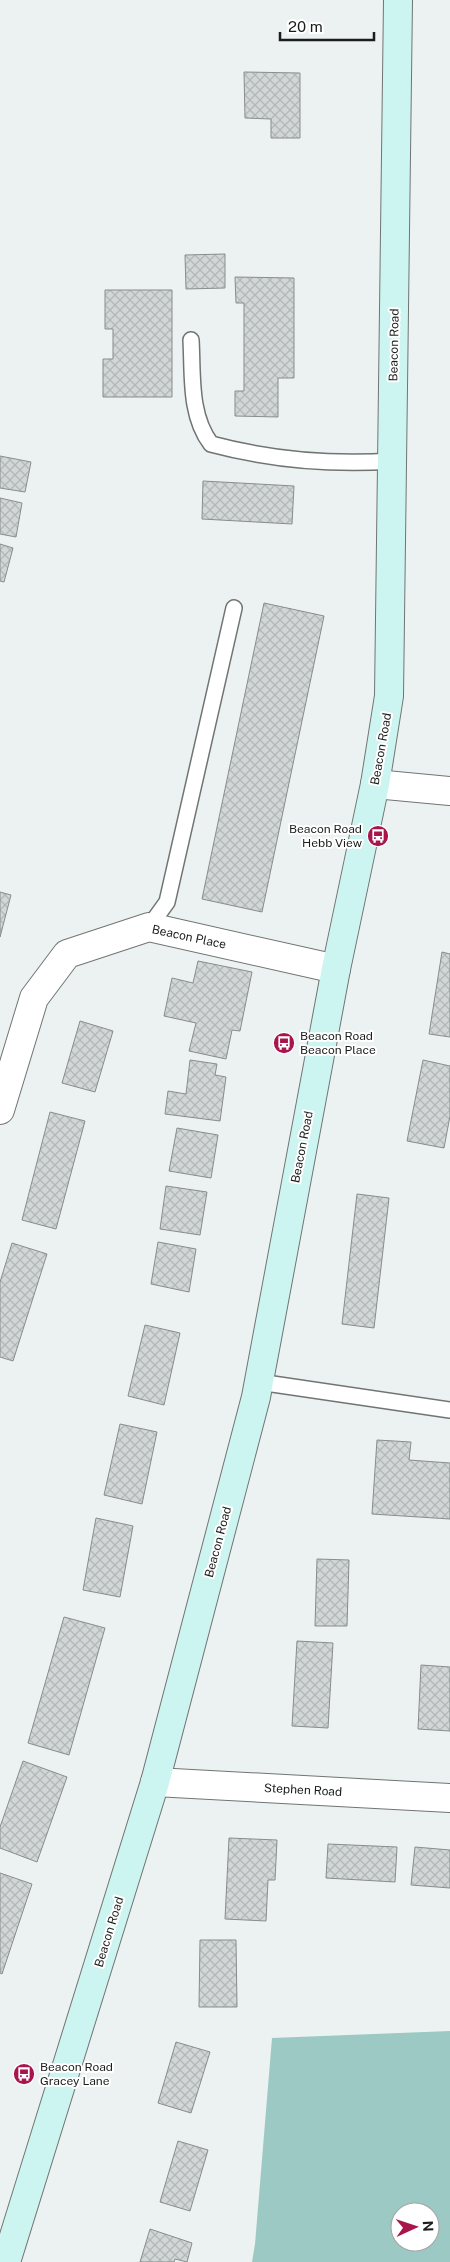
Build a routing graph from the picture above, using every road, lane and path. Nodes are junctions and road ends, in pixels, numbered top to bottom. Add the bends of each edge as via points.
1 (398, 0) edge
2 (191, 340) dead end
3 (393, 461) junction
4 (234, 608) dead end
5 (375, 784) junction
6 (450, 791) edge
7 (149, 927) junction
8 (336, 969) junction
9 (0, 1110) edge
10 (258, 1382) junction
11 (450, 1410) edge
12 (155, 1782) junction
13 (450, 1798) edge
14 (6, 2262) edge

1 - 3 main road, Beacon Road
2 - 3 lane via 196,411 202,432 212,444 295,460
3 - 5 main road, Beacon Road via 389,696
4 - 7 lane via 167,902
5 - 6 street
5 - 8 main road, Beacon Road
7 - 8 street, Beacon Place
7 - 9 street, Beacon Place via 67,954 34,998
8 - 10 main road, Beacon Road
10 - 11 lane
10 - 12 main road, Beacon Road
12 - 13 street, Stephen Road
12 - 14 main road, Beacon Road

